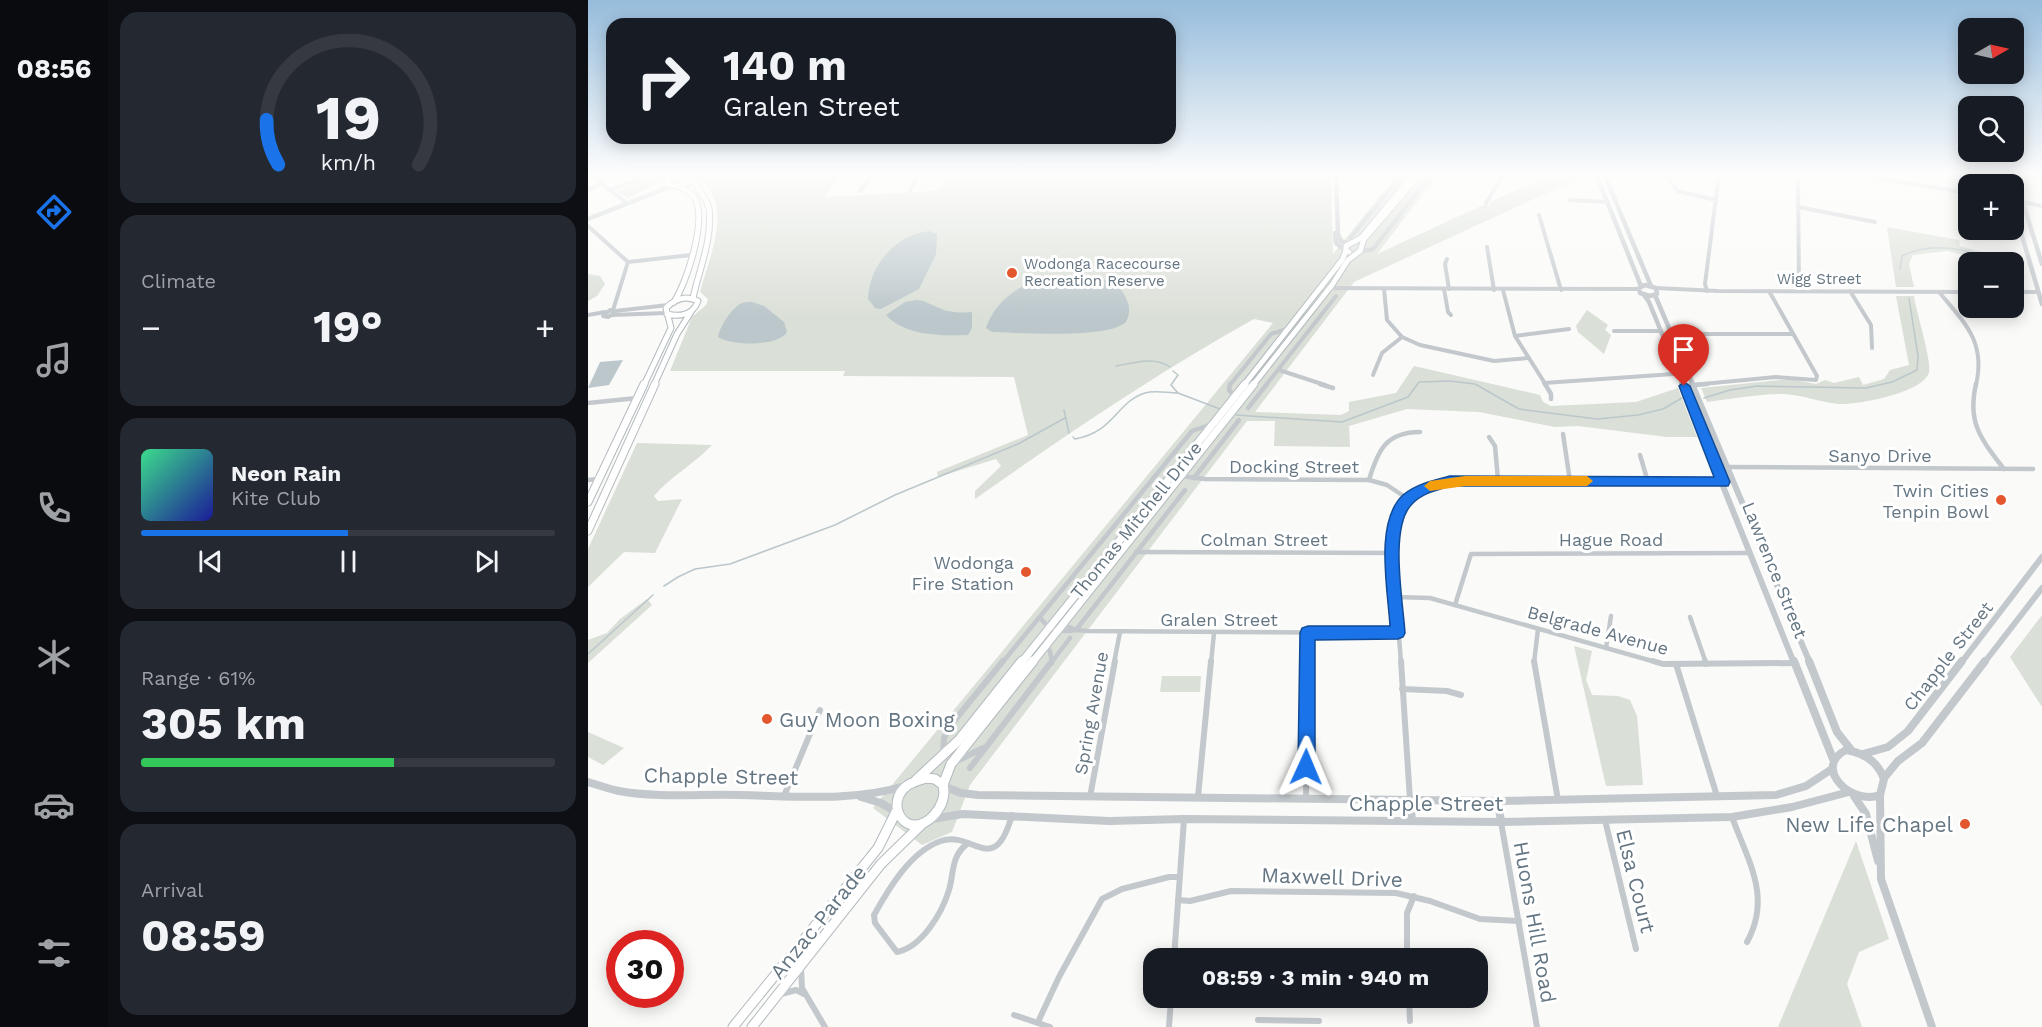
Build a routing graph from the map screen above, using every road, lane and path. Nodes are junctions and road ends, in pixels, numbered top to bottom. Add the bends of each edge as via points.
1 (699, 222) edge
2 (709, 222) edge
3 (1363, 222) edge
4 (1374, 222) edge
5 (1378, 222) edge
6 (1394, 222) edge
7 (1541, 222) edge
8 (1616, 222) edge
9 (1624, 222) edge
10 (1713, 222) edge
11 (1798, 222) edge
12 (2029, 222) edge
13 (1337, 223) joint
14 (1360, 225) junction
15 (588, 226) edge
16 (1364, 233) junction
17 (2024, 240) edge
18 (1350, 242) junction
19 (1625, 242) junction
20 (1632, 242) junction
21 (1487, 247) dead end
22 (1346, 251) junction
23 (1358, 251) junction
24 (691, 255) junction
25 (1447, 258) dead end
26 (628, 262) junction
27 (2042, 264) edge
28 (1327, 286) junction
29 (1384, 289) junction
30 (1446, 289) junction
31 (1494, 290) junction
32 (1503, 290) junction
33 (1561, 290) junction
34 (1641, 291) junction
35 (1655, 291) junction
36 (1707, 291) junction
37 (1769, 291) junction
38 (1799, 291) junction
39 (1850, 291) junction
40 (1939, 292) junction
41 (1958, 292) edge
42 (2024, 292) edge
43 (2040, 292) edge
44 (1336, 296) dead end
45 (1314, 297) junction
46 (1322, 297) junction
47 (693, 298) junction
48 (614, 303) junction
49 (672, 303) junction
50 (2042, 304) edge
51 (1329, 305) junction
52 (613, 312) junction
53 (691, 312) junction
54 (605, 313) junction
55 (667, 314) junction
56 (589, 315) edge
57 (1451, 315) dead end
58 (1290, 328) junction
59 (1569, 329) dead end
60 (1614, 331) dead end
61 (1661, 331) junction
62 (1671, 334) junction
63 (1793, 334) junction
64 (1515, 336) junction
65 (1402, 337) junction
66 (1872, 348) dead end
67 (1528, 358) junction
68 (1279, 370) junction
69 (1679, 373) junction
70 (1688, 373) junction
71 (1373, 375) dead end
72 (1544, 383) junction
73 (1692, 385) junction
74 (1684, 386) junction
75 (1333, 388) dead end
76 (637, 398) junction
77 (1256, 399) junction
78 (1551, 399) dead end
79 (588, 403) edge
80 (1236, 403) junction
81 (1248, 408) dead end
82 (641, 414) junction
83 (628, 416) junction
84 (1239, 420) dead end
85 (1214, 428) junction
86 (1420, 432) dead end
87 (1563, 434) dead end
88 (1489, 436) dead end
89 (1218, 447) junction
90 (1640, 455) dead end
91 (1717, 467) junction
92 (1727, 467) junction
93 (2004, 469) junction
94 (2033, 469) dead end
95 (1176, 475) junction
96 (612, 477) junction
97 (1194, 478) junction
98 (598, 479) junction
99 (588, 480) edge
100 (1369, 480) junction
101 (1498, 480) junction
102 (1570, 481) junction
103 (1648, 482) junction
104 (1723, 482) junction
105 (1733, 482) junction
106 (1170, 490) junction
107 (1185, 490) dead end
108 (1159, 492) junction
109 (1406, 497) junction
110 (588, 502) edge
111 (1173, 505) junction
112 (588, 531) edge
113 (1109, 532) junction
114 (1125, 539) junction
115 (1465, 549) dead end
116 (1136, 552) junction
117 (1393, 553) junction
118 (1471, 554) junction
119 (1752, 554) junction
120 (2042, 557) edge
121 (1074, 576) junction
122 (1082, 587) junction
123 (2042, 588) edge
124 (1396, 597) junction
125 (1081, 602) junction
126 (1455, 605) junction
127 (1611, 616) dead end
128 (1690, 617) dead end
129 (1040, 618) junction
130 (1056, 626) junction
131 (1539, 629) junction
132 (1076, 630) junction
133 (1120, 632) junction
134 (1214, 633) junction
135 (1308, 633) junction
136 (1398, 633) junction
137 (1070, 638) dead end
138 (1035, 646) junction
139 (1046, 646) junction
140 (1606, 648) junction
141 (1052, 663) junction
142 (1796, 663) junction
143 (1810, 663) junction
144 (1676, 664) junction
145 (1706, 664) junction
146 (1402, 689) junction
147 (1461, 696) dead end
148 (820, 710) dead end
149 (987, 745) junction
150 (1852, 751) junction
151 (1863, 754) junction
152 (941, 759) junction
153 (1833, 759) junction
154 (948, 767) junction
155 (970, 768) dead end
156 (1832, 769) junction
157 (1884, 778) junction
158 (588, 782) edge
159 (914, 782) junction
160 (943, 785) junction
161 (1851, 794) junction
162 (1880, 795) junction
163 (784, 796) junction
164 (855, 796) junction
165 (1717, 796) junction
166 (1090, 798) junction
167 (1198, 799) junction
168 (1306, 800) junction
169 (1410, 800) junction
170 (1558, 800) junction
171 (1498, 801) junction
172 (896, 812) junction
173 (1012, 815) junction
174 (1732, 817) junction
175 (1184, 819) junction
176 (1605, 820) junction
177 (1412, 821) junction
178 (925, 822) junction
179 (1501, 822) junction
180 (967, 844) junction
181 (1878, 862) junction
182 (1179, 877) junction
183 (1414, 896) junction
184 (1178, 900) junction
185 (1519, 921) junction
186 (1747, 942) dead end
187 (1175, 948) edge
188 (1407, 948) edge
189 (1636, 949) dead end
190 (802, 964) junction
191 (777, 996) junction
192 (806, 996) junction
193 (1171, 1008) edge
194 (1409, 1008) edge
195 (1014, 1016) dead end
196 (1258, 1020) dead end
197 (1319, 1021) dead end
198 (1410, 1021) dead end
199 (1038, 1022) junction
200 (1282, 1024) edge
201 (733, 1027) edge
202 (752, 1027) edge
203 (825, 1027) edge
204 (1050, 1027) edge
205 (1170, 1027) edge
206 (1537, 1027) edge
207 (1932, 1027) edge

1 - 24 main road
2 - 47 main road
3 - 14 street
4 - 16 main road
5 - 23 main road
6 - 23 street via 1374,248
7 - 33 street
8 - 19 street, Lawrence Street
9 - 20 street, Lawrence Street
10 - 36 street
11 - 38 street
12 - 27 street
13 - 18 street via 1340,240
13 - 22 street via 1335,242
14 - 16 street
14 - 18 street
15 - 26 street
16 - 18 main road
17 - 43 street
18 - 22 main road, Thomas Mitchell Drive
18 - 23 main road via 1358,245
19 - 20 street
19 - 34 street, Lawrence Street
20 - 35 street, Lawrence Street
21 - 31 street
22 - 23 main road
22 - 28 main road, Thomas Mitchell Drive
23 - 28 main road
24 - 26 street
24 - 49 main road via 683,286
25 - 30 street
26 - 48 street
28 - 29 street
28 - 45 main road, Thomas Mitchell Drive
28 - 46 main road
29 - 30 street
29 - 65 street via 1387,320
30 - 31 street
30 - 57 street
31 - 32 street
32 - 33 street
32 - 64 street
33 - 34 street
34 - 35 street
34 - 35 street
34 - 61 street, Lawrence Street via 1650,302
35 - 36 street, Wigg Street
35 - 62 street, Lawrence Street
36 - 37 street, Wigg Street
37 - 38 street, Wigg Street
37 - 63 street
38 - 39 street, Wigg Street
39 - 40 street, Wigg Street
39 - 66 street via 1871,325
40 - 41 street, Wigg Street
40 - 93 street via 1968,328 1978,349 1980,370 1972,408 1974,421
42 - 43 street
43 - 50 street
44 - 51 street
45 - 46 main road
45 - 58 main road, Thomas Mitchell Drive
46 - 51 street
46 - 80 main road
47 - 49 main road
47 - 53 main road via 699,304
48 - 52 street
48 - 54 street
49 - 52 street
49 - 55 main road
51 - 68 street
52 - 54 street
52 - 55 street
53 - 55 main road via 680,316
53 - 82 main road via 676,334
54 - 56 street
55 - 76 main road via 671,328
58 - 80 main road, Thomas Mitchell Drive
58 - 80 street via 1272,334 1230,384
59 - 64 street
60 - 61 street
61 - 69 street, Lawrence Street
62 - 63 street
62 - 70 street, Lawrence Street
63 - 73 street via 1816,380 1776,377
64 - 67 street
65 - 67 street via 1420,345 1494,361
65 - 71 street via 1382,352
67 - 72 street
68 - 75 street
68 - 77 street
69 - 70 street
69 - 72 street
69 - 74 street, Lawrence Street
70 - 73 street, Lawrence Street
72 - 78 street
73 - 74 street
73 - 92 street, Lawrence Street
74 - 91 street, Lawrence Street
76 - 79 street
76 - 83 main road
77 - 80 street
77 - 81 street
80 - 85 main road, Thomas Mitchell Drive
80 - 85 main road, Thomas Mitchell Drive
82 - 83 main road
82 - 96 main road
83 - 98 main road
84 - 89 street, Thomas Mitchell Drive
85 - 89 street, Thomas Mitchell Drive
85 - 95 main road, Thomas Mitchell Drive
85 - 113 street via 1193,429
86 - 100 street via 1402,433 1389,440 1381,448
87 - 102 street
88 - 101 street
89 - 97 street, Thomas Mitchell Drive
90 - 103 street
91 - 92 street
91 - 104 street, Lawrence Street
92 - 93 street, Sanyo Drive
92 - 105 street, Lawrence Street
93 - 94 street, Sanyo Drive
95 - 97 street, Docking Street
95 - 106 main road, Thomas Mitchell Drive
95 - 108 main road, Thomas Mitchell Drive
96 - 98 main road
96 - 112 main road
97 - 100 street, Docking Street
98 - 99 street
98 - 110 main road
100 - 109 street, Docking Street
101 - 102 street
101 - 109 street via 1443,482
102 - 103 street
103 - 104 street
104 - 105 street
104 - 119 street, Lawrence Street
105 - 143 street, Lawrence Street
106 - 108 main road
106 - 111 street, Thomas Mitchell Drive
106 - 114 main road, Thomas Mitchell Drive
107 - 111 street, Thomas Mitchell Drive
108 - 114 main road, Thomas Mitchell Drive
109 - 117 street via 1394,524
111 - 116 street, Thomas Mitchell Drive
113 - 114 street
113 - 121 street
114 - 122 main road, Thomas Mitchell Drive
114 - 125 main road, Thomas Mitchell Drive
115 - 118 street
116 - 117 street, Colman Street
116 - 132 street, Thomas Mitchell Drive
117 - 124 street
118 - 119 street, Hague Road
118 - 126 street
119 - 142 street, Lawrence Street
120 - 151 street, Chapple Street via 1908,731 1893,744
121 - 122 street
121 - 129 street
122 - 125 main road
122 - 130 main road, Thomas Mitchell Drive
123 - 157 street, Chapple Street via 1922,743 1898,761
124 - 126 street, Belgrade Avenue via 1430,598
124 - 136 street
125 - 130 main road, Thomas Mitchell Drive
126 - 131 street, Belgrade Avenue
127 - 140 street
128 - 145 street
129 - 130 street
129 - 152 street via 948,728
130 - 132 street, Gralen Street
130 - 138 main road, Thomas Mitchell Drive
130 - 139 main road, Thomas Mitchell Drive
131 - 140 street, Belgrade Avenue
131 - 170 street via 1533,667
132 - 133 street, Gralen Street
133 - 134 street, Gralen Street
133 - 166 street, Spring Avenue
134 - 135 street, Gralen Street
134 - 167 street
135 - 136 street, Gralen Street
135 - 168 street
136 - 146 street
137 - 141 street
138 - 139 main road
138 - 152 main road, Thomas Mitchell Drive
139 - 141 street
139 - 154 main road, Thomas Mitchell Drive
140 - 144 street, Belgrade Avenue
141 - 149 street
142 - 143 street
142 - 145 street, Belgrade Avenue
142 - 153 street, Lawrence Street
143 - 150 street, Lawrence Street via 1834,725
144 - 145 street, Belgrade Avenue
144 - 165 street
146 - 147 street via 1447,691
146 - 169 street
148 - 163 street
149 - 154 street
149 - 155 street
150 - 151 street
150 - 153 street via 1840,752
151 - 157 street via 1875,763
152 - 159 main road, Thomas Mitchell Drive
153 - 156 street
154 - 160 main road, Thomas Mitchell Drive
156 - 161 street
156 - 165 street, Chapple Street via 1815,784 1794,791
157 - 162 street
158 - 163 street, Chapple Street via 647,793
159 - 160 main road via 929,778
159 - 164 street, Chapple Street via 888,792
159 - 172 main road via 899,795
160 - 166 street, Chapple Street via 978,795
160 - 178 main road via 942,805
161 - 162 street via 1867,799
161 - 174 street, Chapple Street
161 - 181 street via 1866,814
162 - 181 street
163 - 164 street, Chapple Street
164 - 172 street, Chapple Street
165 - 170 street, Chapple Street
166 - 167 street, Chapple Street
167 - 168 street, Chapple Street
168 - 169 street, Chapple Street
169 - 171 street, Chapple Street
169 - 177 street
170 - 171 street, Chapple Street
171 - 179 street
172 - 178 main road via 904,823 913,826
172 - 201 main road, Anzac Parade via 878,848
173 - 175 street, Chapple Street via 1109,821
173 - 178 street, Chapple Street via 957,814
173 - 180 street via 1000,844 980,849
174 - 176 street, Chapple Street
174 - 186 street via 1757,898 1756,922
175 - 177 street, Chapple Street
175 - 182 street
176 - 179 street, Chapple Street
176 - 189 street, Elsa Court
177 - 179 street, Chapple Street
178 - 190 main road, Anzac Parade via 881,864
179 - 185 street, Huons Hill Road
180 - 180 street via 960,839 948,839 921,852 877,909 875,923 897,952 909,950 922,936 947,896 958,852
181 - 207 street via 1895,925
182 - 184 street
182 - 199 street via 1128,888 1102,899
183 - 184 street, Maxwell Drive via 1377,891 1231,891
183 - 185 street, Maxwell Drive via 1480,919
183 - 188 street via 1407,913
184 - 187 street
185 - 206 street, Huons Hill Road
190 - 191 main road, Anzac Parade
190 - 192 street via 800,984
191 - 192 street via 796,990
191 - 202 main road, Anzac Parade
192 - 203 street
193 - 205 street
194 - 198 street
195 - 199 street
196 - 200 street
197 - 200 street
199 - 204 street

